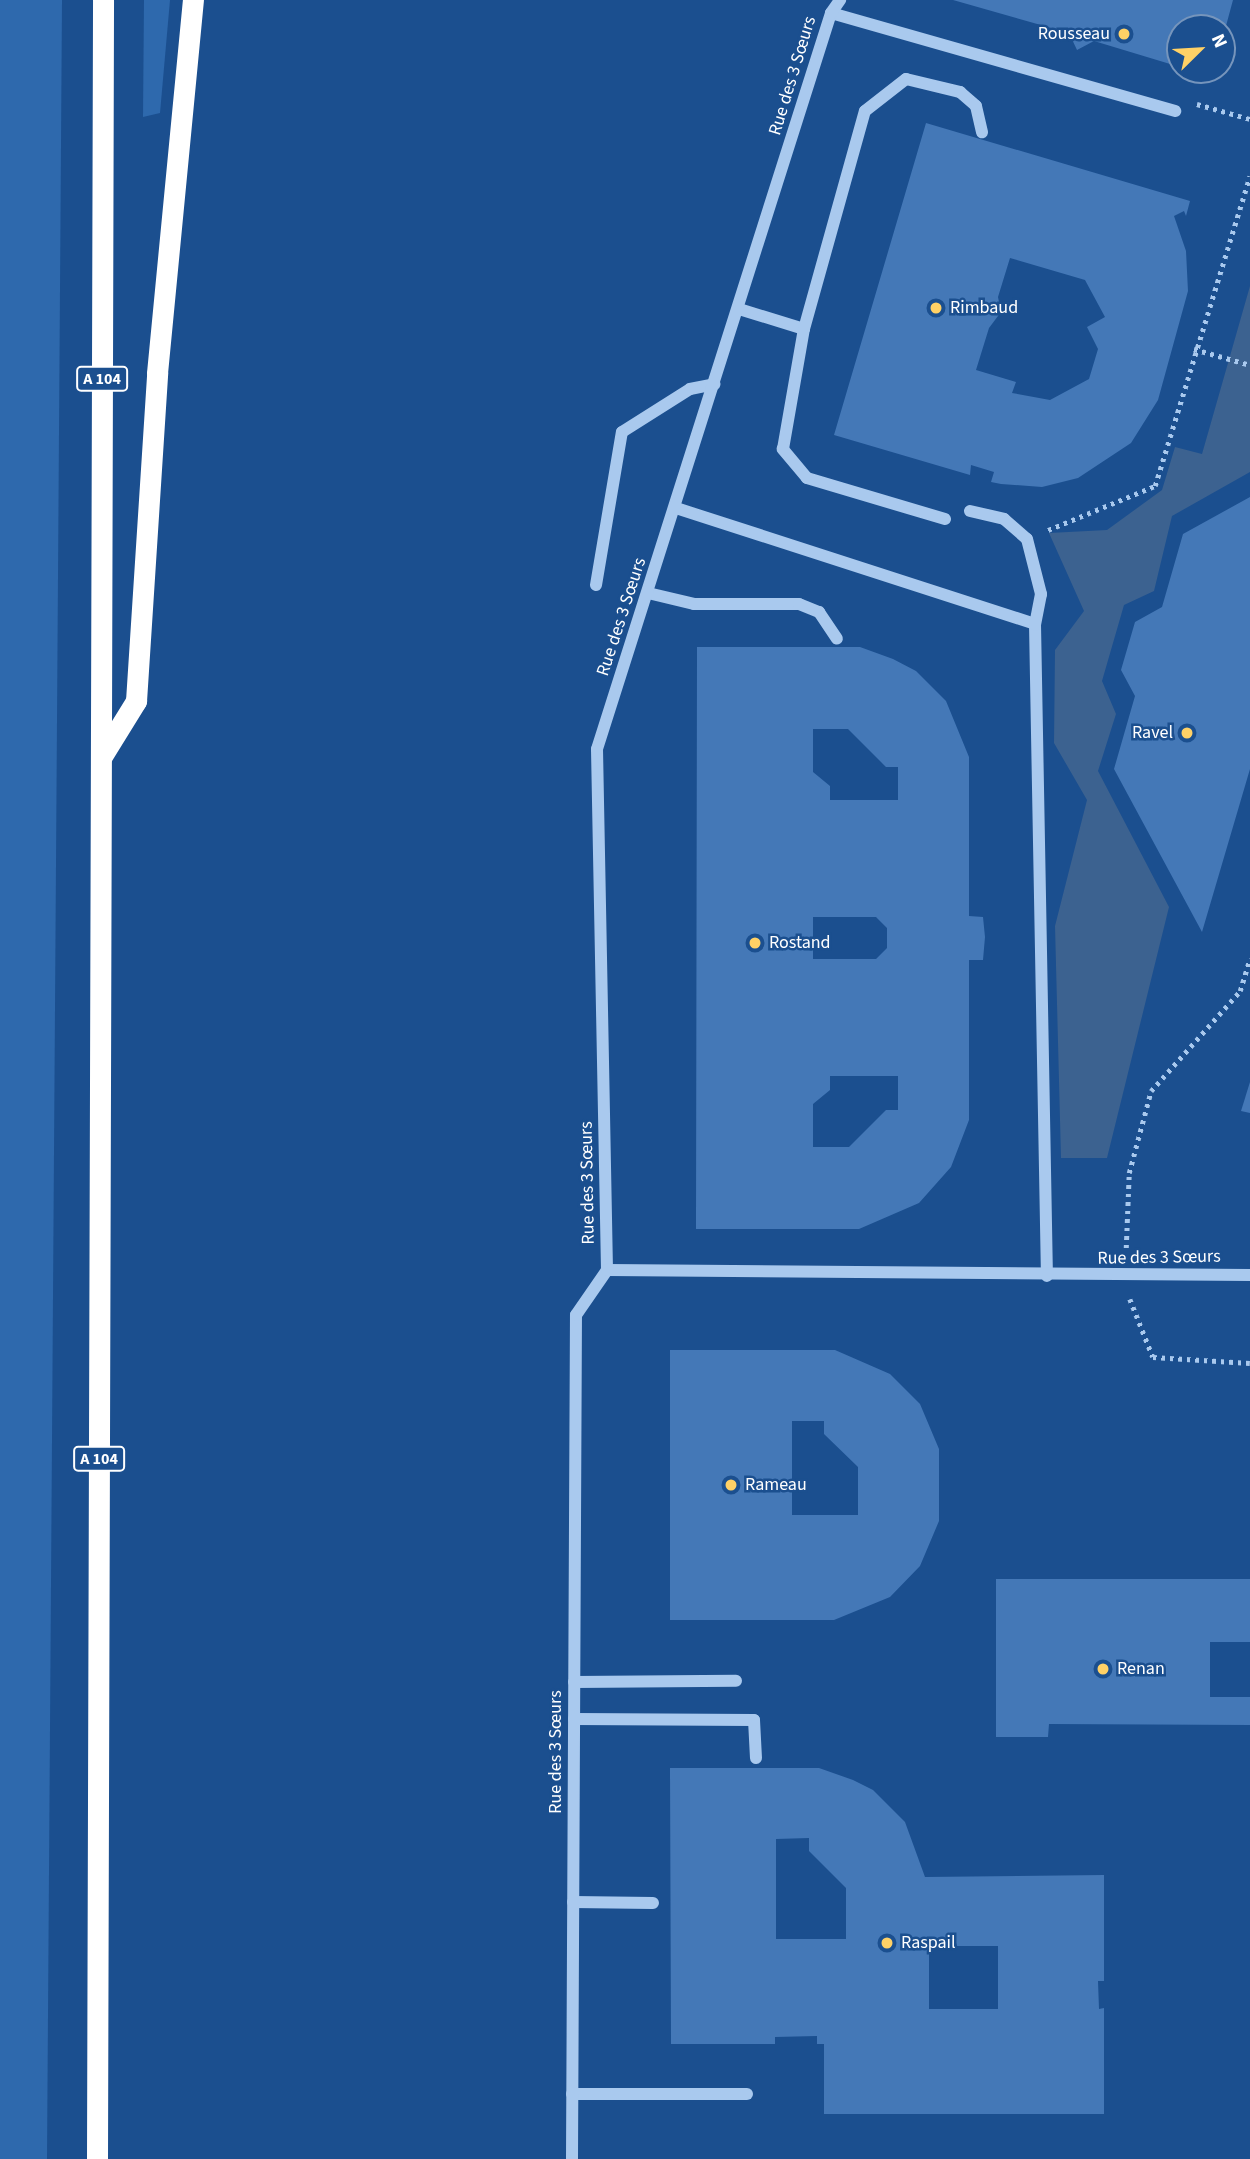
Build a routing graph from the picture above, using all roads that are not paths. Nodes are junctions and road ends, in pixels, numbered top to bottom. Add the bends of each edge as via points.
1 (103, 0) edge
2 (193, 0) edge
3 (840, 0) edge
4 (831, 13) junction
5 (1175, 111) road end
6 (982, 132) dead end
7 (739, 309) junction
8 (804, 329) junction
9 (715, 384) junction
10 (676, 508) junction
11 (970, 511) dead end
12 (945, 519) dead end
13 (596, 585) dead end
14 (648, 593) junction
15 (1035, 624) junction
16 (837, 639) dead end
17 (101, 758) junction
18 (607, 1270) junction
19 (1250, 1275) edge
20 (1047, 1276) junction
21 (736, 1681) dead end
22 (574, 1682) junction
23 (574, 1719) junction
24 (756, 1758) dead end
25 (573, 1902) junction
26 (653, 1903) dead end
27 (572, 2094) junction
28 (747, 2094) dead end
29 (97, 2159) edge
30 (572, 2159) edge

1 - 17 highway, A 104
2 - 17 highway via 157,373 136,701
3 - 4 street, Rue des 3 Sœurs
4 - 5 street
4 - 7 street, Rue des 3 Sœurs
6 - 8 street via 976,106 960,92 906,79 864,111
7 - 8 street
7 - 9 street, Rue des 3 Sœurs
8 - 12 street via 783,449 807,478
9 - 10 street, Rue des 3 Sœurs
9 - 13 street via 690,388 622,432
10 - 14 street, Rue des 3 Sœurs
10 - 15 street
11 - 15 street via 1004,519 1027,539 1041,594
14 - 16 street via 694,604 799,604 819,612
14 - 18 street, Rue des 3 Sœurs via 597,749
15 - 20 street
17 - 29 highway, A 104
18 - 20 street, Rue des 3 Sœurs
18 - 22 street, Rue des 3 Sœurs via 576,1315
19 - 20 street, Rue des 3 Sœurs
21 - 22 street
22 - 23 street, Rue des 3 Sœurs
23 - 24 street via 754,1720
23 - 25 street, Rue des 3 Sœurs
25 - 26 street
25 - 27 street, Rue des 3 Sœurs
27 - 28 street
27 - 30 street, Rue des 3 Sœurs

